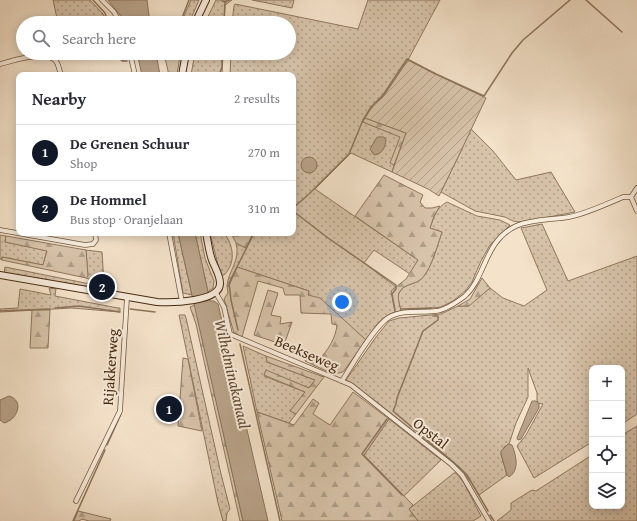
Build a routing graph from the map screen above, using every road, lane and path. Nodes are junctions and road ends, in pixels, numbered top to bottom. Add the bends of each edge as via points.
1 (102, 0) edge
2 (206, 0) edge
3 (116, 16) edge
4 (198, 16) edge
5 (20, 60) edge
6 (55, 60) edge
7 (132, 60) edge
8 (185, 60) edge
9 (0, 64) edge
10 (60, 72) edge
11 (134, 72) edge
12 (183, 72) edge
13 (637, 188) edge
14 (631, 197) junction
15 (637, 211) edge
16 (0, 230) edge
17 (16, 233) edge
18 (34, 236) edge
19 (95, 236) edge
20 (170, 236) edge
21 (207, 236) edge
22 (0, 275) edge
23 (215, 294) junction
24 (127, 297) junction
25 (182, 302) junction
26 (342, 381) junction
27 (76, 501) dead end
28 (489, 521) edge

1 - 3 street
2 - 4 main road
5 - 9 street
6 - 10 street
7 - 11 street
8 - 12 main road
13 - 14 street
14 - 15 street
14 - 26 street, Beekseweg via 623,197 570,217 535,221 514,227 494,245 470,291 464,297 437,311 398,313 388,318 375,331
16 - 17 street
18 - 19 street via 85,245 93,244
20 - 25 street
21 - 23 main road via 220,278 221,285
22 - 24 main road
23 - 25 main road
23 - 26 street, Beekseweg via 224,307 230,334
24 - 25 main road via 157,302
24 - 27 street, Rijakkerweg via 120,411
26 - 28 street, Opstal via 351,385 462,475

